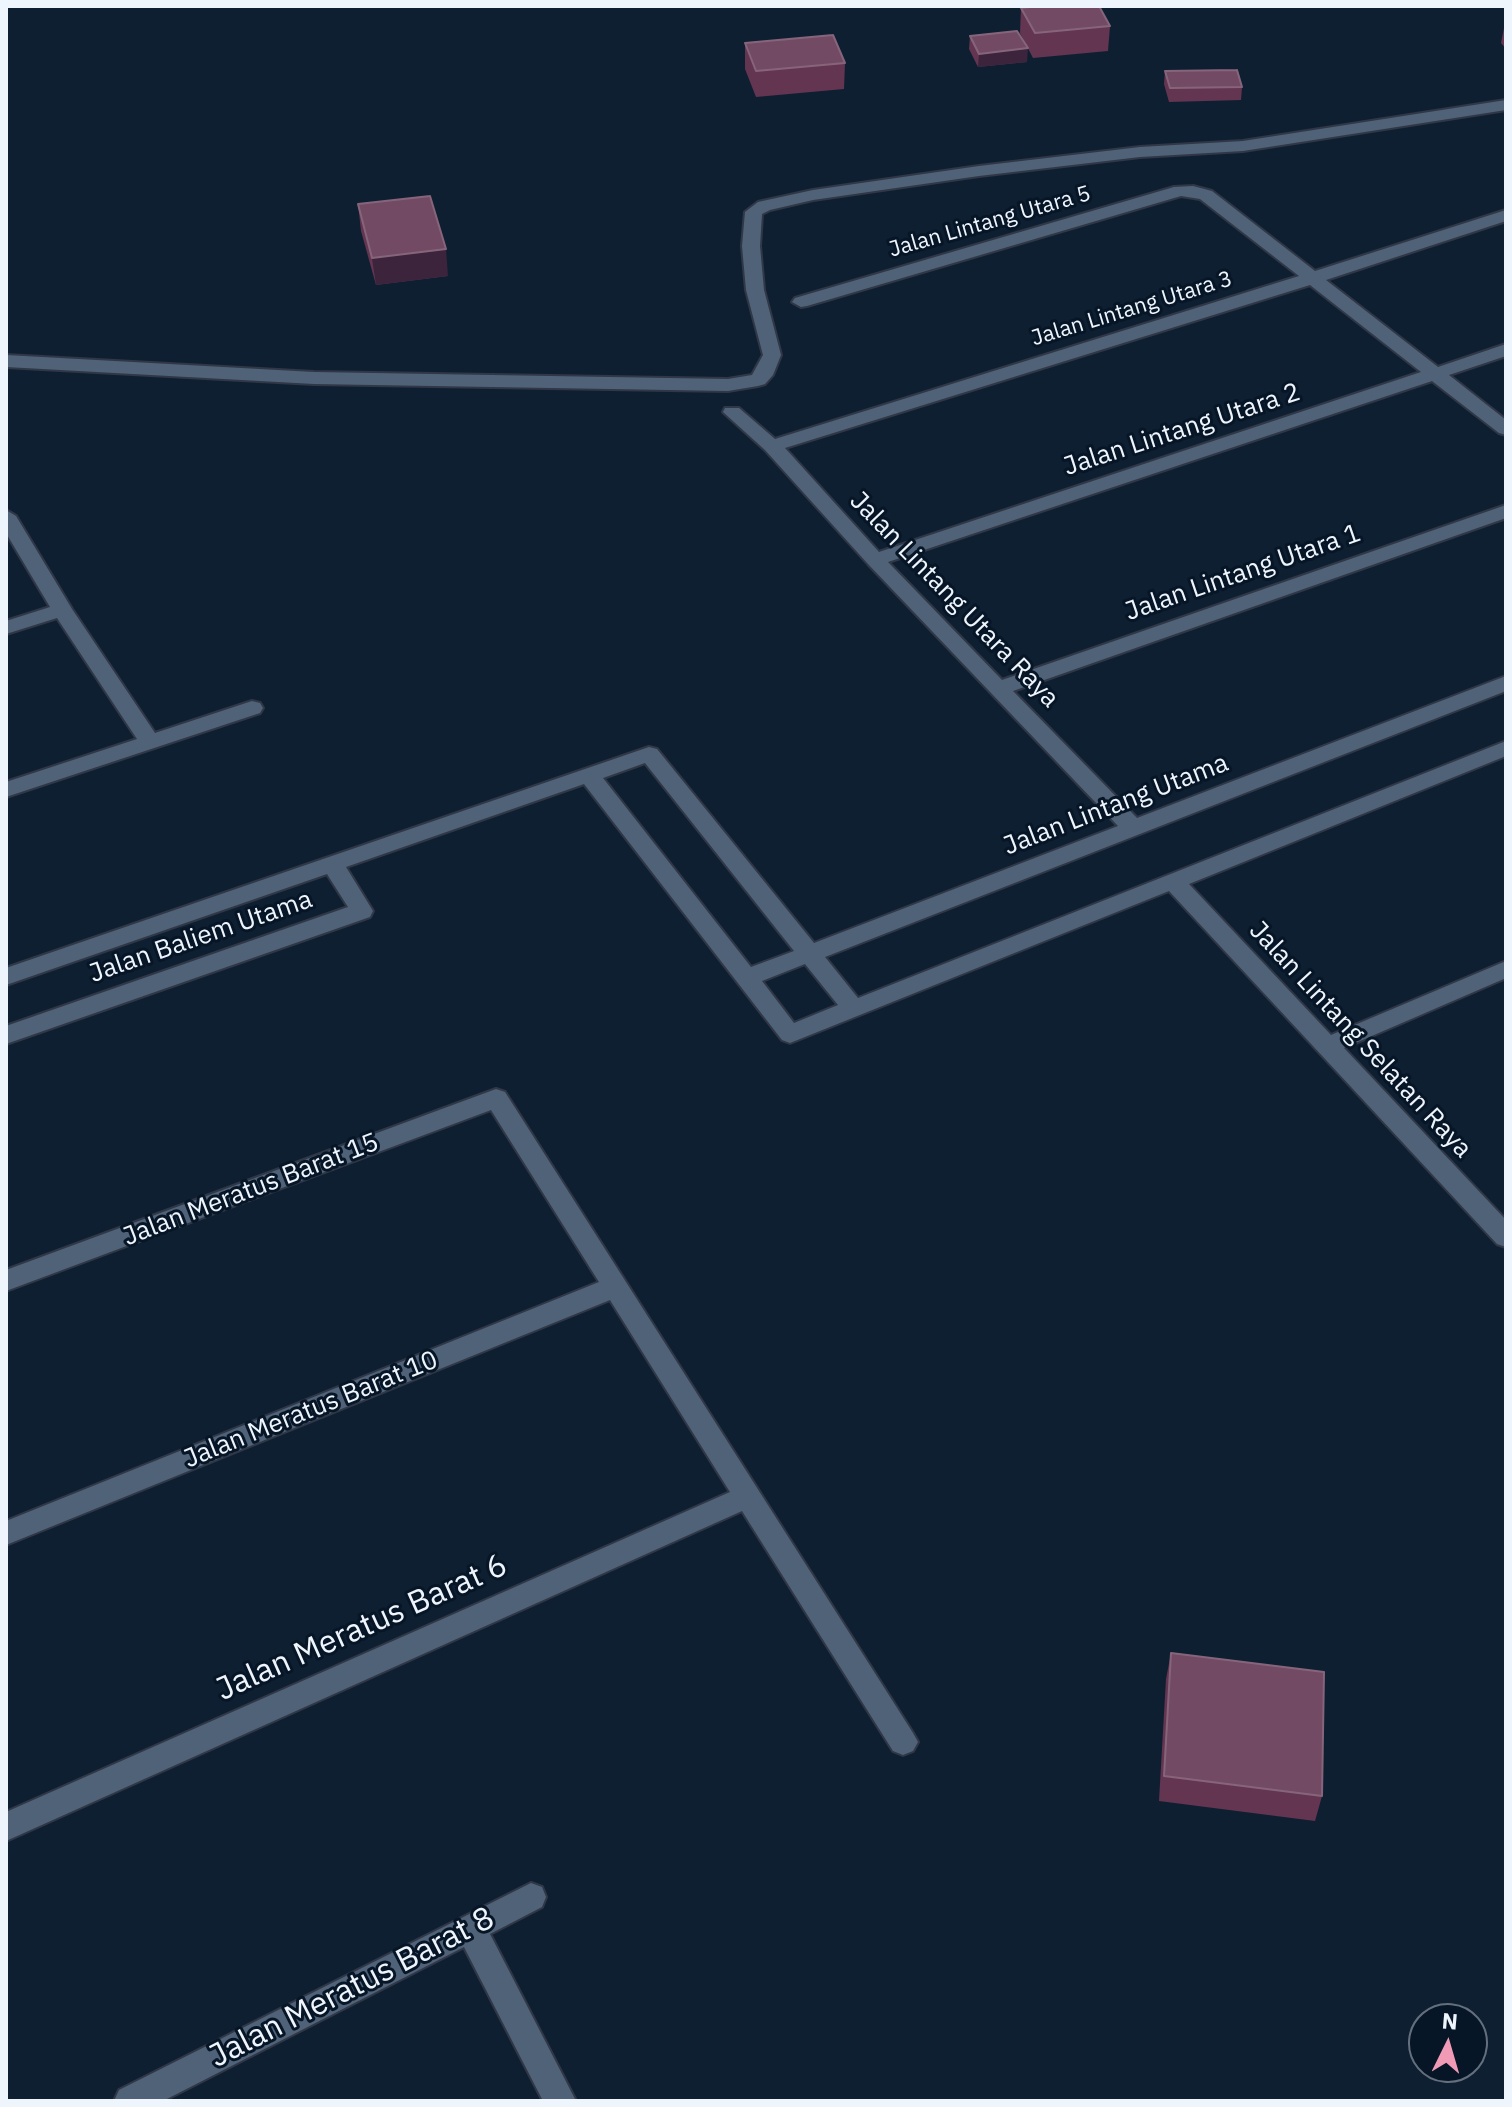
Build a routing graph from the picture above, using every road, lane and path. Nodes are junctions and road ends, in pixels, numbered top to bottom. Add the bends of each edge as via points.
1 (1506, 105) edge
2 (1506, 215) edge
3 (1313, 278) junction
4 (801, 302) dead end
5 (1506, 350) edge
6 (6, 361) edge
7 (1434, 374) junction
8 (732, 412) dead end
9 (1506, 429) edge
10 (772, 446) junction
11 (1506, 511) edge
12 (6, 516) edge
13 (875, 560) junction
14 (62, 610) junction
15 (6, 628) edge
16 (1506, 683) edge
17 (999, 688) junction
18 (252, 708) dead end
19 (151, 743) junction
20 (1506, 748) edge
21 (589, 775) junction
22 (6, 790) edge
23 (1133, 828) junction
24 (332, 863) junction
25 (1173, 881) junction
26 (809, 954) junction
27 (1506, 969) edge
28 (6, 977) edge
29 (747, 978) junction
30 (854, 1009) junction
31 (6, 1035) edge
32 (1327, 1046) junction
33 (1504, 1233) edge
34 (6, 1281) edge
35 (616, 1286) junction
36 (748, 1496) junction
37 (6, 1533) edge
38 (903, 1742) dead end
39 (6, 1827) edge
40 (531, 1897) dead end
41 (471, 1928) junction
42 (130, 2101) edge
43 (560, 2101) edge

1 - 6 street via 1243,146 979,171 764,206 754,212 751,246 755,290 772,355 758,380 728,385 314,378
2 - 3 street, Jalan Lintang Utara 3
3 - 4 street, Jalan Lintang Utara 5 via 1206,195 1180,191
3 - 7 street
3 - 10 street, Jalan Lintang Utara 3
5 - 7 street, Jalan Lintang Utara 2
7 - 9 street
7 - 13 street, Jalan Lintang Utara 2
8 - 10 street, Jalan Lintang Utara Raya
10 - 13 street, Jalan Lintang Utara Raya
11 - 17 street, Jalan Lintang Utara 1
12 - 14 street
13 - 17 street, Jalan Lintang Utara Raya
14 - 15 street
14 - 19 street
16 - 23 street, Jalan Lintang Utama
17 - 23 street, Jalan Lintang Utara Raya
18 - 19 street
19 - 22 street
20 - 25 street
21 - 24 street, Jalan Baliem Utama
21 - 26 street, Jalan Baliem Utama via 649,754
21 - 29 street
23 - 26 street, Jalan Lintang Utama
24 - 28 street, Jalan Baliem Utama
24 - 31 street, Jalan Baliem Utama via 362,911
25 - 30 street
25 - 32 street, Jalan Lintang Selatan Raya
26 - 29 street, Jalan Lintang Utama
26 - 30 street
27 - 32 street
29 - 30 street via 790,1034
32 - 33 street, Jalan Lintang Selatan Raya
34 - 35 street, Jalan Meratus Barat 15 via 496,1098
35 - 36 street
35 - 37 street, Jalan Meratus Barat 10
36 - 38 street
36 - 39 street, Jalan Meratus Barat 6
40 - 41 street, Jalan Meratus Barat 8
41 - 42 street, Jalan Meratus Barat 8
41 - 43 street

